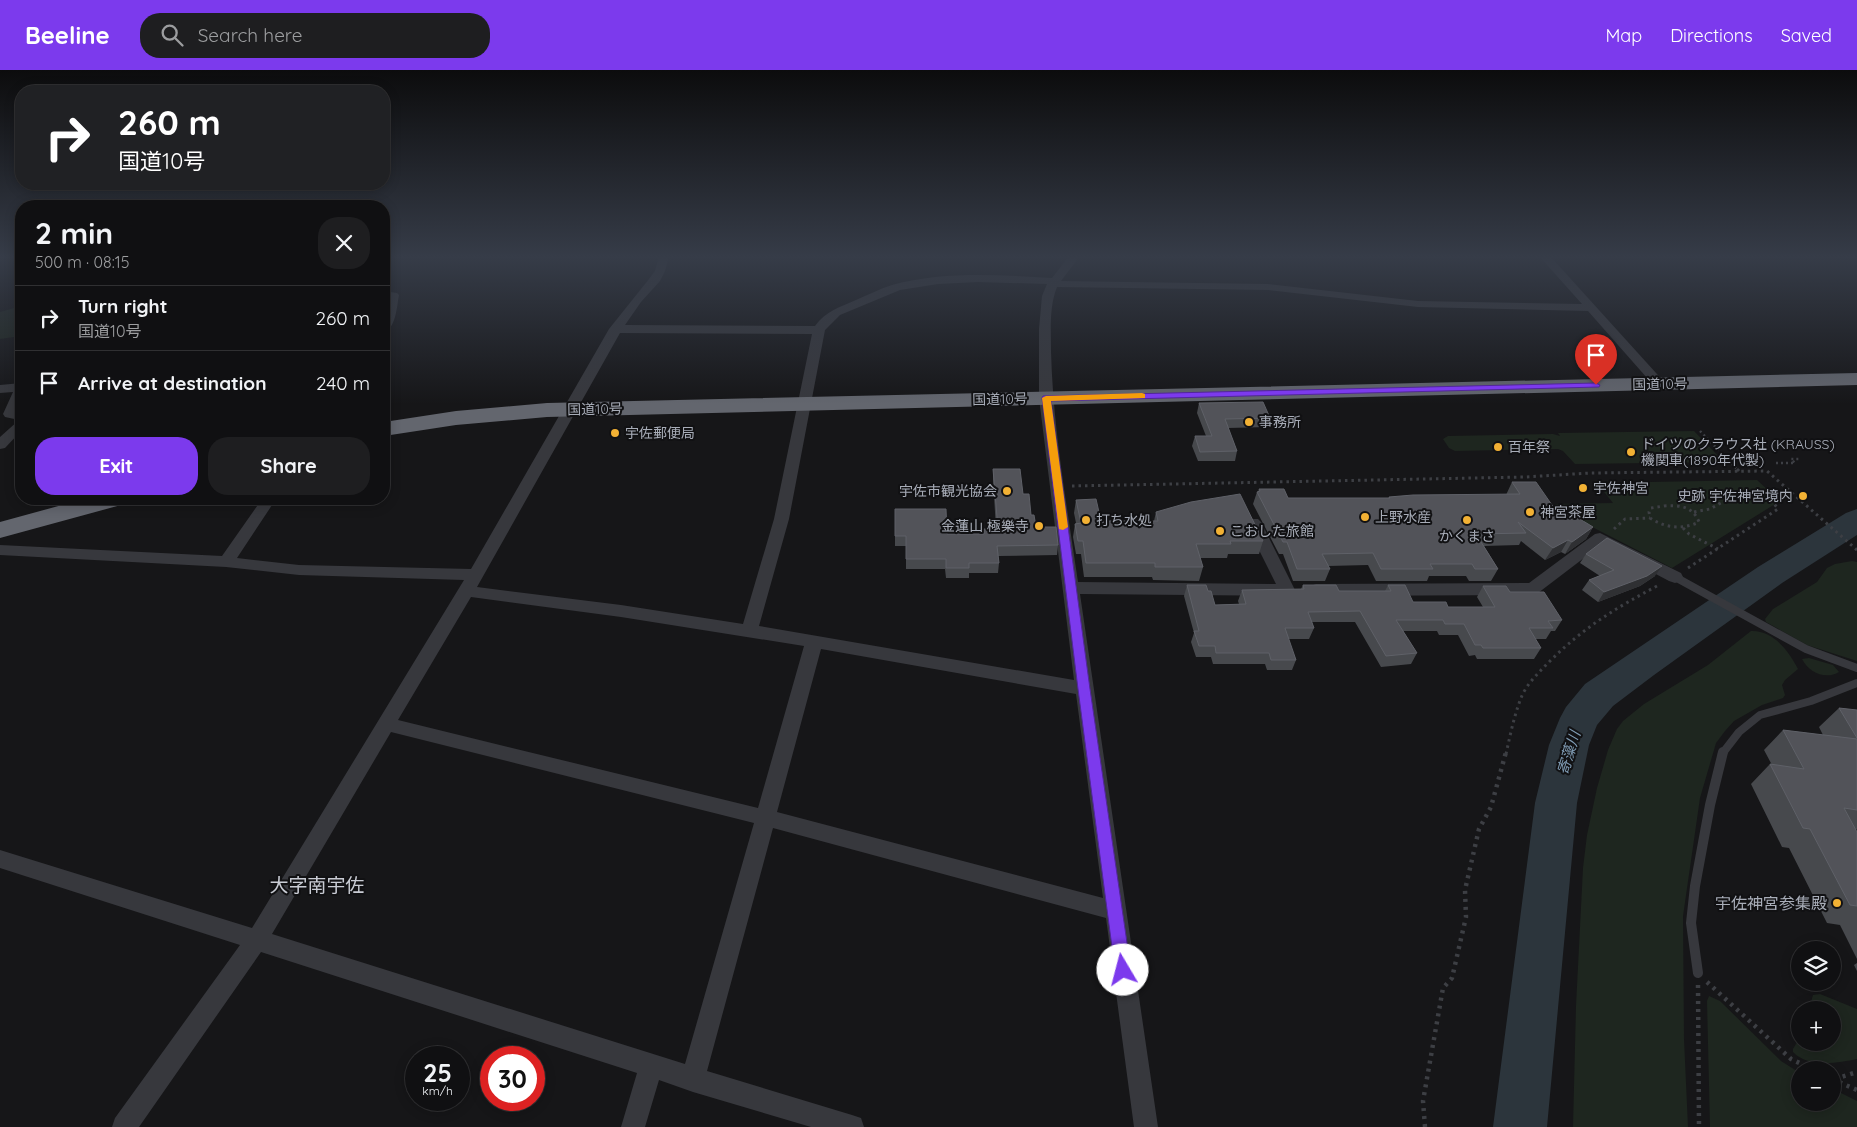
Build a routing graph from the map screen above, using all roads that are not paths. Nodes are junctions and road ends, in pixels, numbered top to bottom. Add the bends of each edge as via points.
1 (633, 305) edge
2 (853, 305) edge
3 (1047, 305) edge
4 (1452, 305) edge
5 (1589, 305) edge
6 (1591, 308) junction
7 (615, 329) junction
8 (819, 330) junction
9 (1857, 379) edge
10 (1660, 384) junction
11 (15, 388) edge
12 (0, 389) edge
13 (1046, 398) junction
14 (15, 402) edge
15 (805, 404) junction
16 (570, 409) junction
17 (15, 415) edge
18 (390, 428) edge
19 (15, 430) edge
20 (0, 445) edge
21 (90, 505) edge
22 (265, 505) edge
23 (1248, 512) edge
24 (0, 530) edge
25 (1600, 538) joint
26 (0, 550) edge
27 (226, 562) junction
28 (474, 575) junction
29 (1678, 579) joint
30 (1071, 588) junction
31 (1287, 590) junction
32 (466, 591) junction
33 (749, 630) junction
34 (814, 642) junction
35 (1857, 668) edge
36 (1857, 683) edge
37 (1084, 689) junction
38 (387, 724) junction
39 (766, 818) junction
40 (0, 859) edge
41 (1114, 911) junction
42 (257, 939) junction
43 (1698, 973) road end
44 (651, 1066) junction
45 (693, 1080) junction
46 (124, 1127) edge
47 (633, 1127) edge
48 (852, 1127) edge
49 (1146, 1127) edge

1 - 7 street
2 - 8 street via 823,322
3 - 13 street via 1044,329
4 - 6 street
5 - 6 street
6 - 10 street
7 - 8 street
7 - 16 street
8 - 15 street
9 - 10 highway, 国道10号
10 - 13 highway, 国道10号
11 - 12 street
13 - 15 highway, 国道10号
13 - 30 street
14 - 17 street via 10,414
15 - 16 highway, 国道10号
15 - 33 street via 767,576
16 - 18 highway, 国道10号 via 456,418
16 - 28 street
19 - 20 street
21 - 24 highway
22 - 27 street
23 - 31 street
25 - 29 street
25 - 31 street via 1532,588
26 - 27 street
27 - 28 street via 299,570
28 - 32 street
29 - 35 lane via 1806,649
30 - 31 street
30 - 37 street
32 - 33 street via 587,605
32 - 38 street
33 - 34 street
34 - 37 street
34 - 39 street
36 - 43 lane via 1811,701 1760,715 1723,751 1695,886 1691,923
37 - 41 street
38 - 39 street
38 - 42 street
39 - 41 street
39 - 45 street
40 - 42 street
41 - 49 street
42 - 44 street
42 - 46 street
44 - 45 street
44 - 47 street
45 - 48 street

